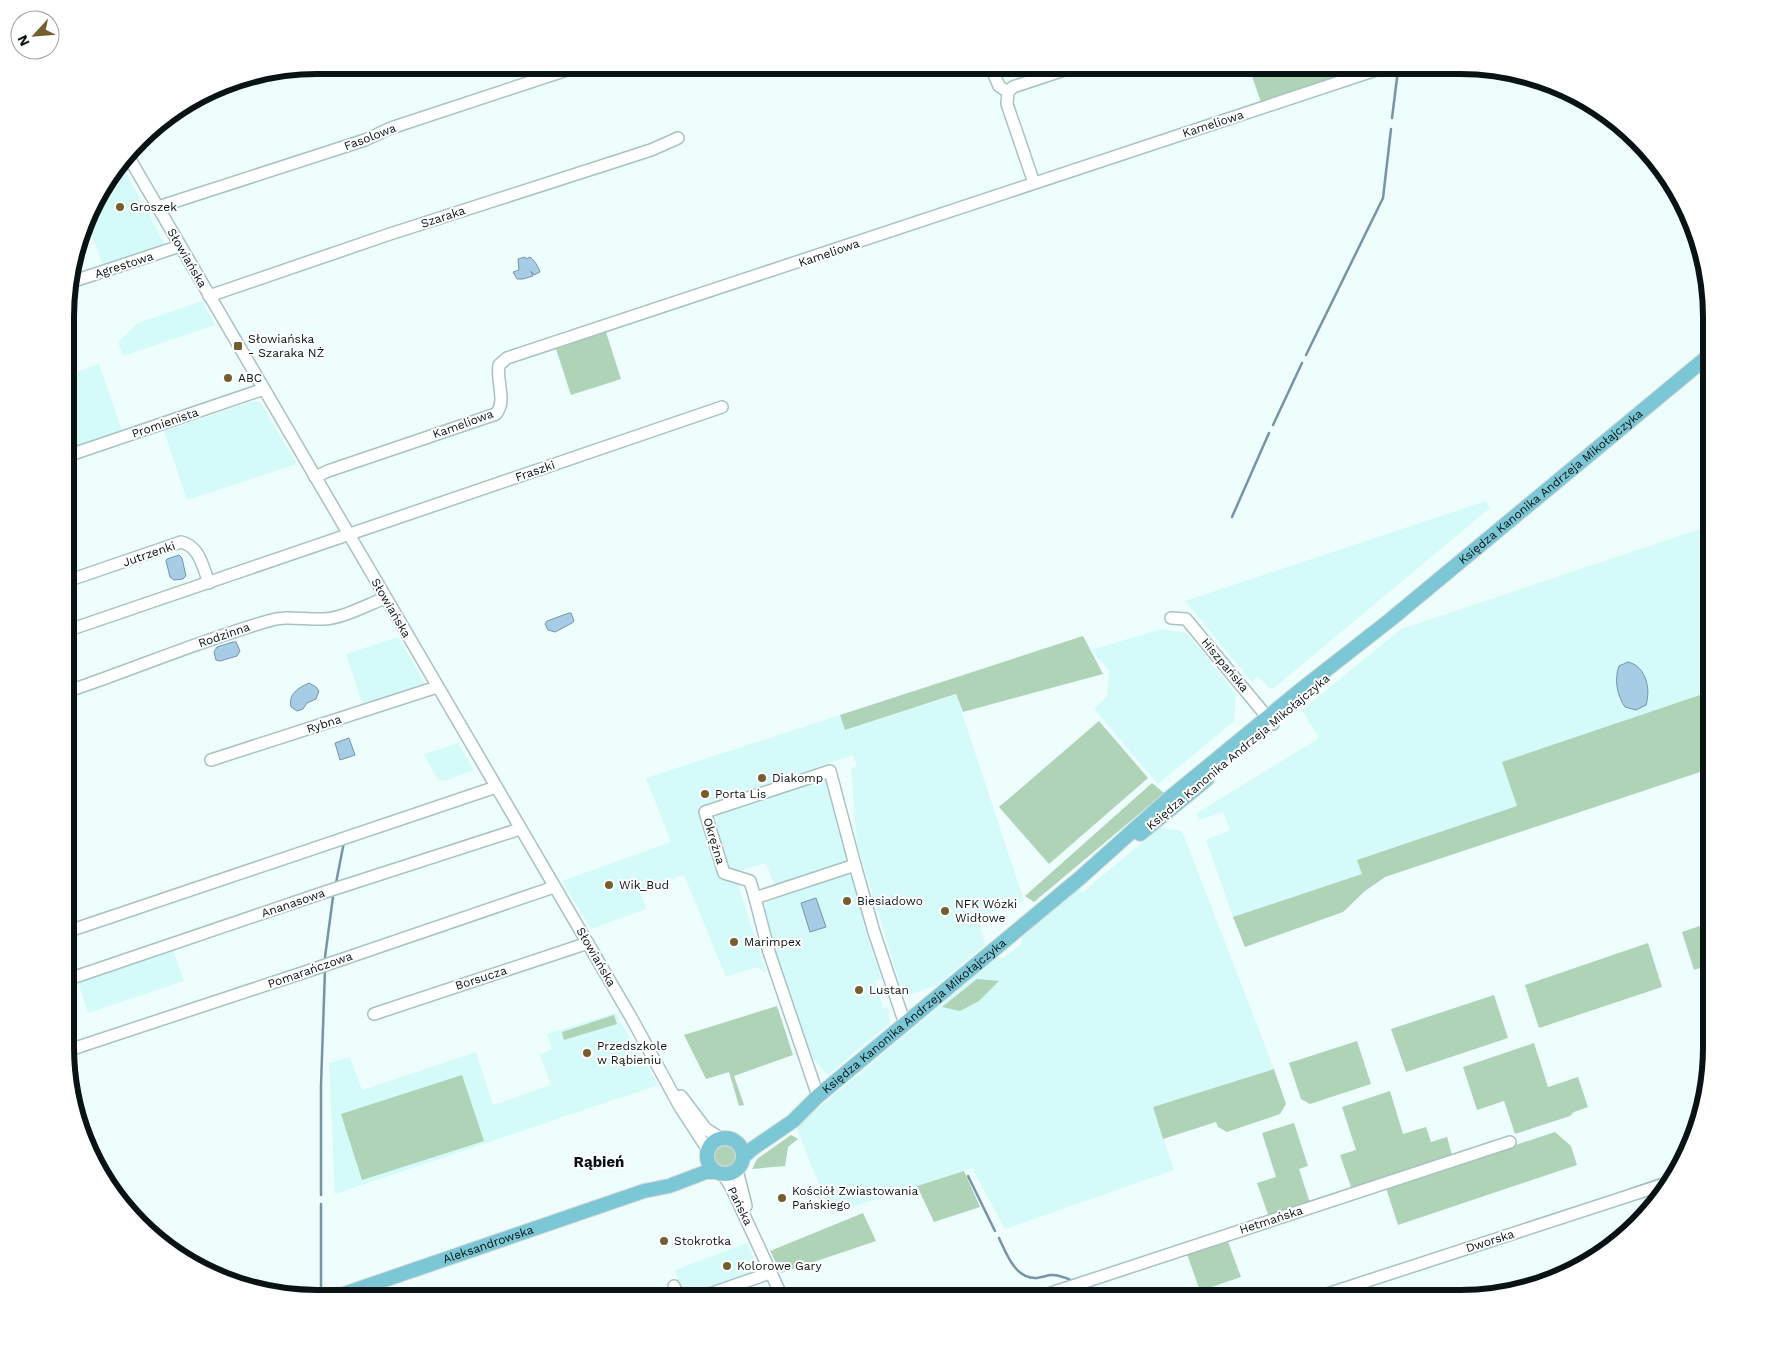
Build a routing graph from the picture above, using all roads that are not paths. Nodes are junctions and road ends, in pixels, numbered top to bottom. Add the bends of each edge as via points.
1 (555, 74) edge
2 (994, 74) edge
3 (1052, 74) edge
4 (1367, 74) edge
5 (1008, 92) junction
6 (678, 138) dead end
7 (131, 161) edge
8 (1034, 184) junction
9 (158, 207) junction
10 (180, 246) junction
11 (77, 280) edge
12 (209, 296) junction
13 (1703, 360) edge
14 (264, 389) junction
15 (722, 408) dead end
16 (74, 454) edge
17 (315, 477) junction
18 (349, 535) junction
19 (74, 579) edge
20 (209, 583) junction
21 (385, 598) junction
22 (1171, 618) dead end
23 (74, 629) edge
24 (437, 687) junction
25 (74, 689) edge
26 (1270, 720) junction
27 (211, 760) dead end
28 (496, 787) junction
29 (520, 828) junction
30 (855, 865) junction
31 (554, 887) junction
32 (755, 898) junction
33 (74, 929) edge
34 (588, 943) junction
35 (74, 977) edge
36 (374, 1014) dead end
37 (904, 1024) junction
38 (74, 1048) edge
39 (655, 1059) junction
40 (818, 1096) junction
41 (720, 1138) junction
42 (1510, 1142) dead end
43 (738, 1143) junction
44 (707, 1153) junction
45 (744, 1157) junction
46 (736, 1170) junction
47 (719, 1173) junction
48 (1658, 1187) edge
49 (644, 1191) junction
50 (756, 1239) junction
51 (770, 1273) junction
52 (674, 1286) dead end
53 (355, 1290) edge
54 (675, 1290) edge
55 (721, 1290) edge
56 (778, 1290) edge
57 (1060, 1290) edge
58 (1340, 1290) edge

1 - 9 street, Fasolowa
2 - 5 street via 999,86
3 - 5 street via 1013,87
4 - 8 street, Kameliowa
5 - 8 street via 1007,104
6 - 12 street, Szaraka via 651,150
7 - 9 street, Słowiańska
8 - 17 street, Kameliowa via 507,358 499,365 497,376 502,402 496,414
9 - 10 street, Słowiańska
10 - 11 street, Agrestowa
10 - 12 street, Słowiańska
12 - 14 street, Słowiańska
13 - 26 main road, Księdza Kanonika Andrzeja Mikołajczyka
14 - 16 street, Promienista
14 - 17 street, Słowiańska
15 - 18 street, Fraszki
17 - 18 street, Słowiańska
18 - 20 street
18 - 21 street, Słowiańska
19 - 20 street, Jutrzenki via 181,542 196,550
20 - 23 street
21 - 24 street, Słowiańska
21 - 25 street, Rodzinna via 335,617 286,617 268,621
22 - 26 street, Hiszpańska via 1186,619
24 - 27 street, Rybna
24 - 28 street, Słowiańska
26 - 37 main road, Księdza Kanonika Andrzeja Mikołajczyka via 1120,849 1080,878
28 - 29 street, Słowiańska
28 - 33 street
29 - 31 street, Słowiańska
29 - 35 street, Ananasowa
30 - 32 street
30 - 32 street, Okrężna via 830,771 705,812 724,873 750,881
30 - 37 street, Okrężna
31 - 34 street, Słowiańska
31 - 38 street, Pomarańczowa
32 - 40 street, Okrężna via 769,952
34 - 36 street, Borsucza
34 - 39 street, Słowiańska
37 - 40 main road, Księdza Kanonika Andrzeja Mikołajczyka
39 - 41 street, Słowiańska via 706,1129
39 - 44 street, Słowiańska
40 - 43 main road, Księdza Kanonika Andrzeja Mikołajczyka
40 - 45 main road, Księdza Kanonika Andrzeja Mikołajczyka via 793,1120
41 - 43 main road
41 - 44 main road
42 - 57 street, Hetmańska
43 - 45 main road
44 - 47 main road via 710,1166
44 - 49 main road, Aleksandrowska via 692,1167
45 - 46 main road
46 - 47 main road via 730,1174
46 - 50 street, Pańska
47 - 49 main road, Aleksandrowska via 706,1172 669,1186
47 - 50 street, Pańska via 729,1184
48 - 58 street, Dworska
49 - 53 main road, Aleksandrowska
50 - 51 street, Pańska
51 - 55 street
51 - 56 street, Pańska
52 - 54 street

